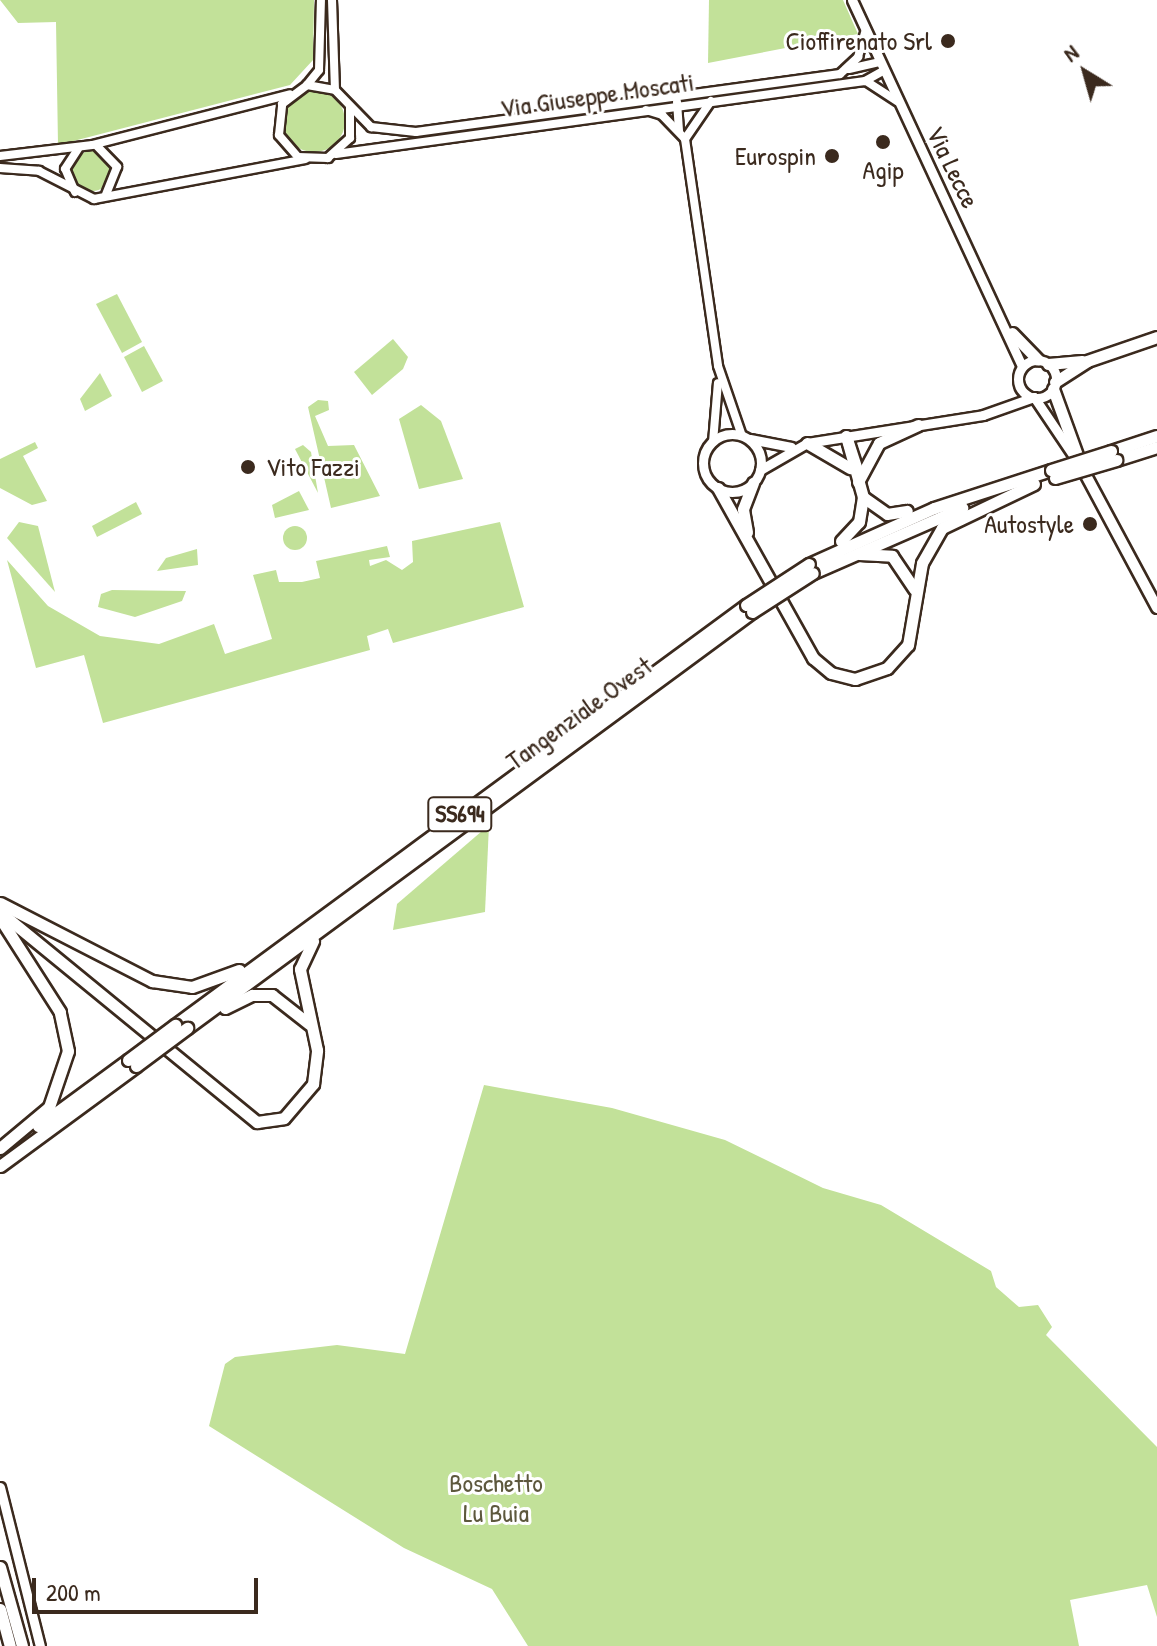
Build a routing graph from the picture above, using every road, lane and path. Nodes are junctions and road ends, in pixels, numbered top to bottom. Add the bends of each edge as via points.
1 (321, 0) edge
2 (332, 0) edge
3 (852, 0) edge
4 (865, 32) junction
5 (881, 66) junction
6 (849, 69) junction
7 (865, 81) junction
8 (307, 85) junction
9 (335, 90) junction
10 (290, 94) junction
11 (715, 99) junction
12 (680, 102) junction
13 (898, 102) junction
14 (350, 107) junction
15 (642, 109) junction
16 (690, 126) junction
17 (679, 131) junction
18 (685, 139) junction
19 (92, 145) junction
20 (79, 148) junction
21 (335, 154) junction
22 (0, 156) edge
23 (306, 159) junction
24 (0, 168) edge
25 (75, 193) junction
26 (105, 195) junction
27 (1012, 333) junction
28 (1157, 337) edge
29 (1087, 361) junction
30 (1043, 362) junction
31 (718, 366) junction
32 (1022, 367) junction
33 (1019, 385) junction
34 (1054, 385) junction
35 (1034, 397) junction
36 (983, 415) junction
37 (918, 425) junction
38 (1157, 433) edge
39 (846, 436) junction
40 (746, 437) junction
41 (713, 442) junction
42 (807, 443) junction
43 (794, 447) junction
44 (1157, 447) edge
45 (1115, 453) junction
46 (1081, 466) junction
47 (760, 470) junction
48 (852, 470) junction
49 (1053, 474) junction
50 (1014, 481) junction
51 (858, 482) junction
52 (753, 483) junction
53 (1034, 484) junction
54 (718, 488) junction
55 (863, 497) junction
56 (751, 544) junction
57 (813, 569) junction
58 (916, 596) junction
59 (1157, 608) edge
60 (749, 609) junction
61 (420, 855) junction
62 (0, 903) edge
63 (0, 912) edge
64 (326, 913) junction
65 (0, 918) edge
66 (312, 1028) junction
67 (184, 1029) junction
68 (136, 1064) junction
69 (0, 1148) edge
70 (0, 1154) edge
71 (0, 1166) edge
72 (0, 1487) edge
73 (0, 1567) edge
74 (0, 1609) edge
75 (10, 1646) edge
76 (22, 1646) edge
77 (40, 1646) edge

1 - 8 street via 319,70
2 - 9 street
3 - 4 main road, Via Lecce
4 - 5 main road, Via Lecce
4 - 6 street
5 - 6 street, Via Giuseppe Moscati
5 - 7 street, Via Giuseppe Moscati
5 - 13 main road, Via Lecce
6 - 12 street, Via Giuseppe Moscati
7 - 11 street, Via Giuseppe Moscati
7 - 13 street
8 - 9 street
8 - 10 street
9 - 14 street, Via Giuseppe Moscati
10 - 19 street
10 - 23 street via 278,114 279,135
11 - 12 street, Via Giuseppe Moscati
11 - 16 street
12 - 14 street, Via Giuseppe Moscati via 395,133 362,122
12 - 15 street, Via Giuseppe Moscati
12 - 16 street
12 - 17 street
13 - 27 main road, Via Lecce
14 - 21 street via 353,128
15 - 17 street
15 - 21 street, Via Giuseppe Moscati
16 - 18 street
17 - 18 street
18 - 31 street
19 - 20 street
19 - 26 street via 105,149 117,167
20 - 22 street
20 - 25 street via 65,169
21 - 23 street, Via Giuseppe Moscati
23 - 26 street, Via Giuseppe Moscati
24 - 25 street, Via Giuseppe Moscati via 39,171
25 - 26 street, Via Giuseppe Moscati
27 - 30 highway
27 - 32 main road, Via Lecce
28 - 29 highway
29 - 30 highway
29 - 34 highway
30 - 32 main road
30 - 34 main road
31 - 40 street
31 - 41 street
32 - 33 main road
33 - 35 main road
33 - 36 main road via 1005,405
34 - 35 main road
34 - 46 highway
35 - 36 main road
35 - 46 main road
36 - 37 main road
37 - 39 main road
37 - 51 highway via 879,443
38 - 45 highway
39 - 42 main road
39 - 48 highway
39 - 51 highway
40 - 41 main road
40 - 43 main road
40 - 47 main road
41 - 54 main road via 704,469
42 - 43 main road
42 - 48 highway
43 - 47 main road
44 - 45 highway, Tangenziale Ovest / SS694
45 - 49 highway, Tangenziale Ovest / SS694, bridge
46 - 59 main road
47 - 52 main road
48 - 51 highway
49 - 50 highway, Tangenziale Ovest / SS694
49 - 53 highway, Tangenziale Ovest / SS694
50 - 55 highway via 896,515
50 - 57 highway, Tangenziale Ovest / SS694 via 866,535
51 - 55 highway
52 - 54 main road
52 - 56 highway via 743,509
53 - 57 highway, Tangenziale Ovest / SS694 via 919,523
53 - 58 highway via 942,528 925,554
54 - 56 highway
55 - 57 highway via 854,531
56 - 58 highway via 813,658 839,676 873,675 899,658 912,636
57 - 58 highway via 869,552 886,554 907,568
57 - 60 highway, Tangenziale Ovest / SS694, bridge
60 - 61 highway, Tangenziale Ovest / SS694
60 - 64 highway, Tangenziale Ovest / SS694
61 - 66 highway via 306,948 300,977
61 - 67 highway, Tangenziale Ovest / SS694
62 - 64 highway via 140,977 192,987 232,974
63 - 66 highway via 247,1118 275,1121 302,1103 317,1063
64 - 67 highway, Tangenziale Ovest / SS694
65 - 69 highway via 60,1012 68,1051 49,1107
66 - 67 highway via 292,1005 262,994 235,1001
67 - 68 highway, Tangenziale Ovest / SS694, bridge
68 - 70 highway, Tangenziale Ovest / SS694
68 - 71 highway, Tangenziale Ovest / SS694
72 - 77 main road
73 - 76 highway
74 - 75 highway

